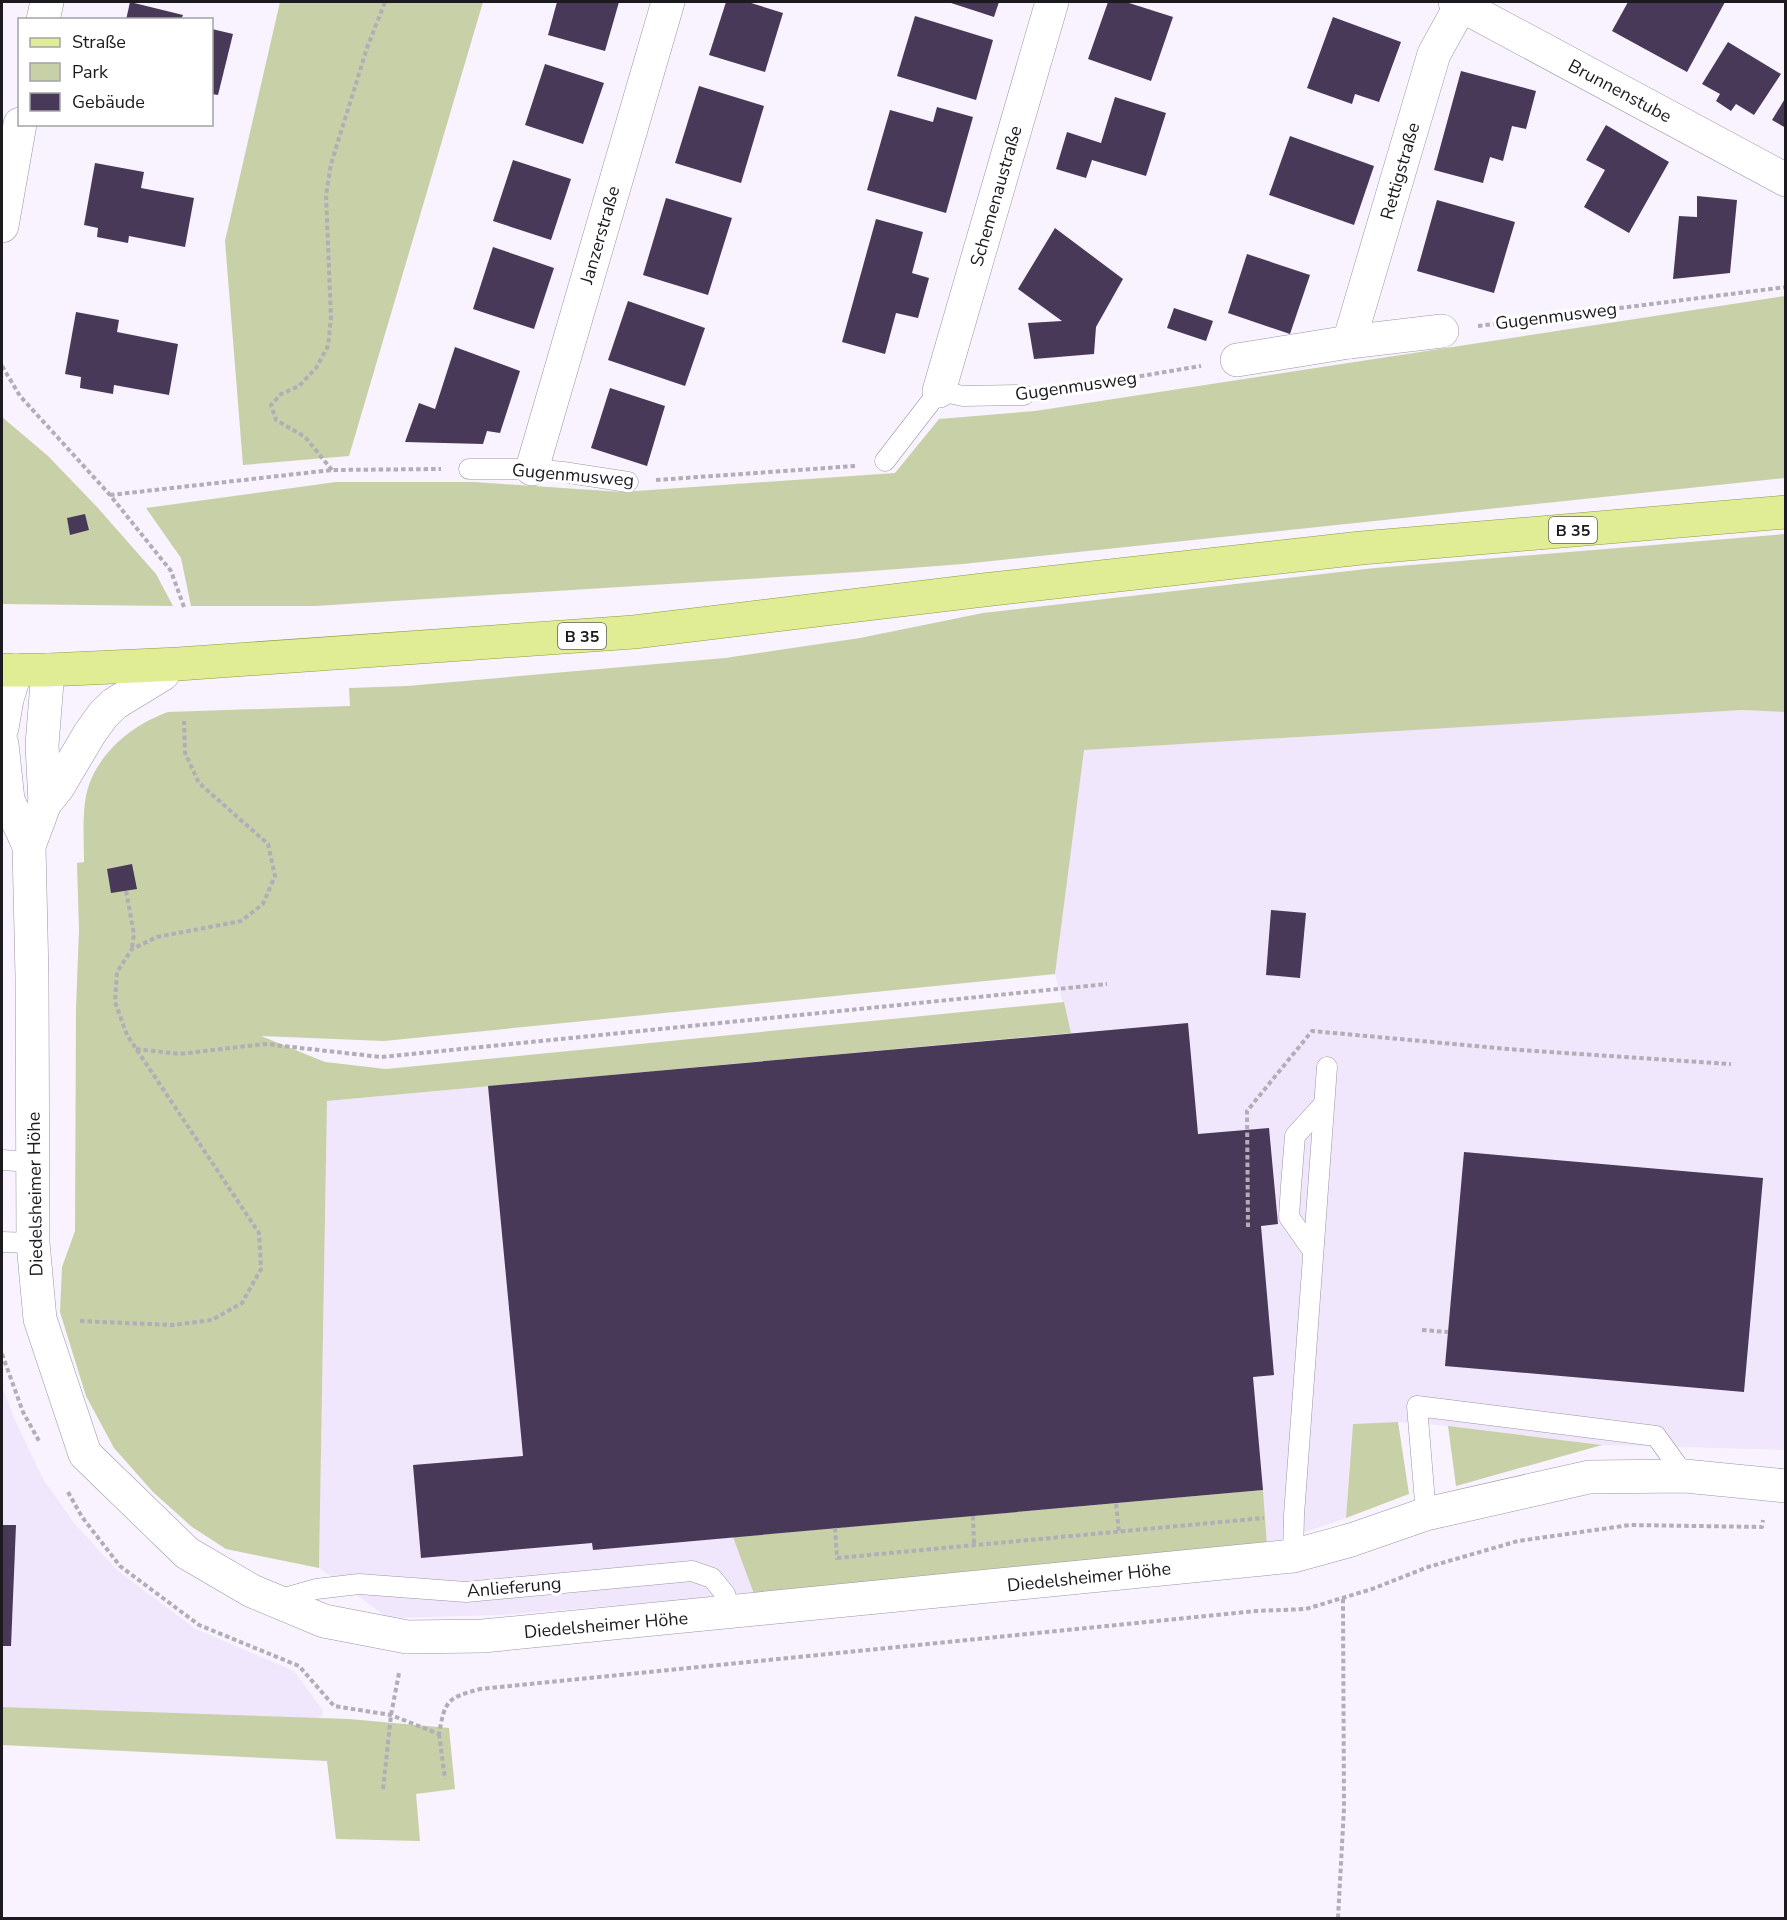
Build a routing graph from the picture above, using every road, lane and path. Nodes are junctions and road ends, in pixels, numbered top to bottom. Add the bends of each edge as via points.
1 (48, 2) edge
2 (385, 2) edge
3 (668, 2) edge
4 (1052, 2) edge
5 (1458, 3) edge
6 (44, 18) edge
7 (20, 126) edge
8 (1785, 180) edge
9 (2, 226) edge
10 (1785, 287) edge
11 (1442, 331) joint
12 (1349, 342) junction
13 (1237, 360) joint
14 (2, 366) edge
15 (939, 391) junction
16 (1024, 395) joint
17 (885, 461) joint
18 (469, 469) joint
19 (532, 469) junction
20 (332, 470) junction
21 (628, 482) joint
22 (110, 495) junction
23 (1785, 512) edge
24 (184, 607) dead end
25 (170, 669) junction
26 (22, 670) edge
27 (184, 721) dead end
28 (2, 728) edge
29 (2, 744) edge
30 (3, 784) edge
31 (45, 803) junction
32 (29, 846) junction
33 (126, 891) dead end
34 (132, 949) junction
35 (1107, 984) dead end
36 (136, 1049) junction
37 (1731, 1064) dead end
38 (1327, 1067) dead end
39 (1324, 1104) junction
40 (17, 1161) edge
41 (1248, 1227) dead end
42 (17, 1242) edge
43 (1313, 1251) junction
44 (40, 1319) junction
45 (1422, 1330) dead end
46 (1448, 1332) dead end
47 (1685, 1476) junction
48 (1775, 1485) edge
49 (1116, 1504) dead end
50 (1426, 1514) junction
51 (1294, 1515) junction
52 (973, 1516) dead end
53 (835, 1528) dead end
54 (1119, 1532) junction
55 (974, 1545) junction
56 (1293, 1556) junction
57 (1343, 1599) junction
58 (275, 1601) junction
59 (731, 1613) junction
60 (406, 1637) junction
61 (391, 1715) junction
62 (440, 1734) junction
63 (445, 1779) dead end
64 (383, 1789) dead end
65 (1338, 1918) edge

1 - 6 street
2 - 20 path via 331,164 326,195 331,318 328,346 316,368 299,386 281,394 271,405 276,420 305,437
3 - 19 street, Janzerstraße
4 - 15 street, Schemenaustraße
5 - 8 street, Brunnenstube
5 - 12 street, Rettigstraße via 1434,54
7 - 9 street
10 - 11 path, Gugenmusweg
11 - 12 street
12 - 13 street
13 - 16 path, Gugenmusweg
14 - 22 path via 20,396
15 - 16 lane, Gugenmusweg via 963,396
15 - 17 lane
17 - 21 path, Gugenmusweg
18 - 19 lane, Gugenmusweg
18 - 20 path
19 - 21 lane, Gugenmusweg
20 - 22 path
22 - 24 path via 171,571
23 - 25 main road, B 35 via 1337,550 633,632
25 - 26 main road, B 35
25 - 31 street via 103,715
26 - 28 street via 7,699
26 - 31 street via 42,745
27 - 34 path via 185,753 200,783 268,844 275,876 263,904 241,921 157,937
29 - 30 street
30 - 32 street
31 - 32 street
32 - 40 street, Diedelsheimer Höhe via 32,977
33 - 34 path via 134,934
34 - 36 path via 117,972 115,1002
35 - 36 path via 381,1057 265,1044 179,1054
36 - 44 path via 259,1233 261,1269 242,1303 212,1320 173,1325
37 - 41 path via 1312,1031 1247,1111
38 - 39 lane
39 - 43 lane
39 - 43 lane via 1295,1136 1291,1186 1289,1217
40 - 42 street, Diedelsheimer Höhe
42 - 44 street, Diedelsheimer Höhe
43 - 51 lane
44 - 58 street, Diedelsheimer Höhe via 85,1454 187,1553
45 - 46 path
47 - 48 street, Diedelsheimer Höhe
47 - 50 street, Diedelsheimer Höhe via 1589,1477
47 - 50 lane via 1656,1436 1417,1406
48 - 57 path via 1762,1527 1630,1525 1518,1541 1428,1567
49 - 54 path
50 - 56 street, Diedelsheimer Höhe
51 - 54 path
51 - 56 lane
52 - 55 path
53 - 55 path via 837,1558
54 - 55 path
56 - 59 street, Diedelsheimer Höhe
57 - 62 path via 1306,1609 480,1689 457,1695 444,1709
57 - 65 path via 1344,1808
58 - 59 lane, Anlieferung via 316,1589 359,1584 466,1592 692,1571 712,1578 725,1594
58 - 60 street, Diedelsheimer Höhe via 324,1620
59 - 60 street, Diedelsheimer Höhe via 483,1636
60 - 61 path
61 - 62 path
61 - 64 path
62 - 63 path

